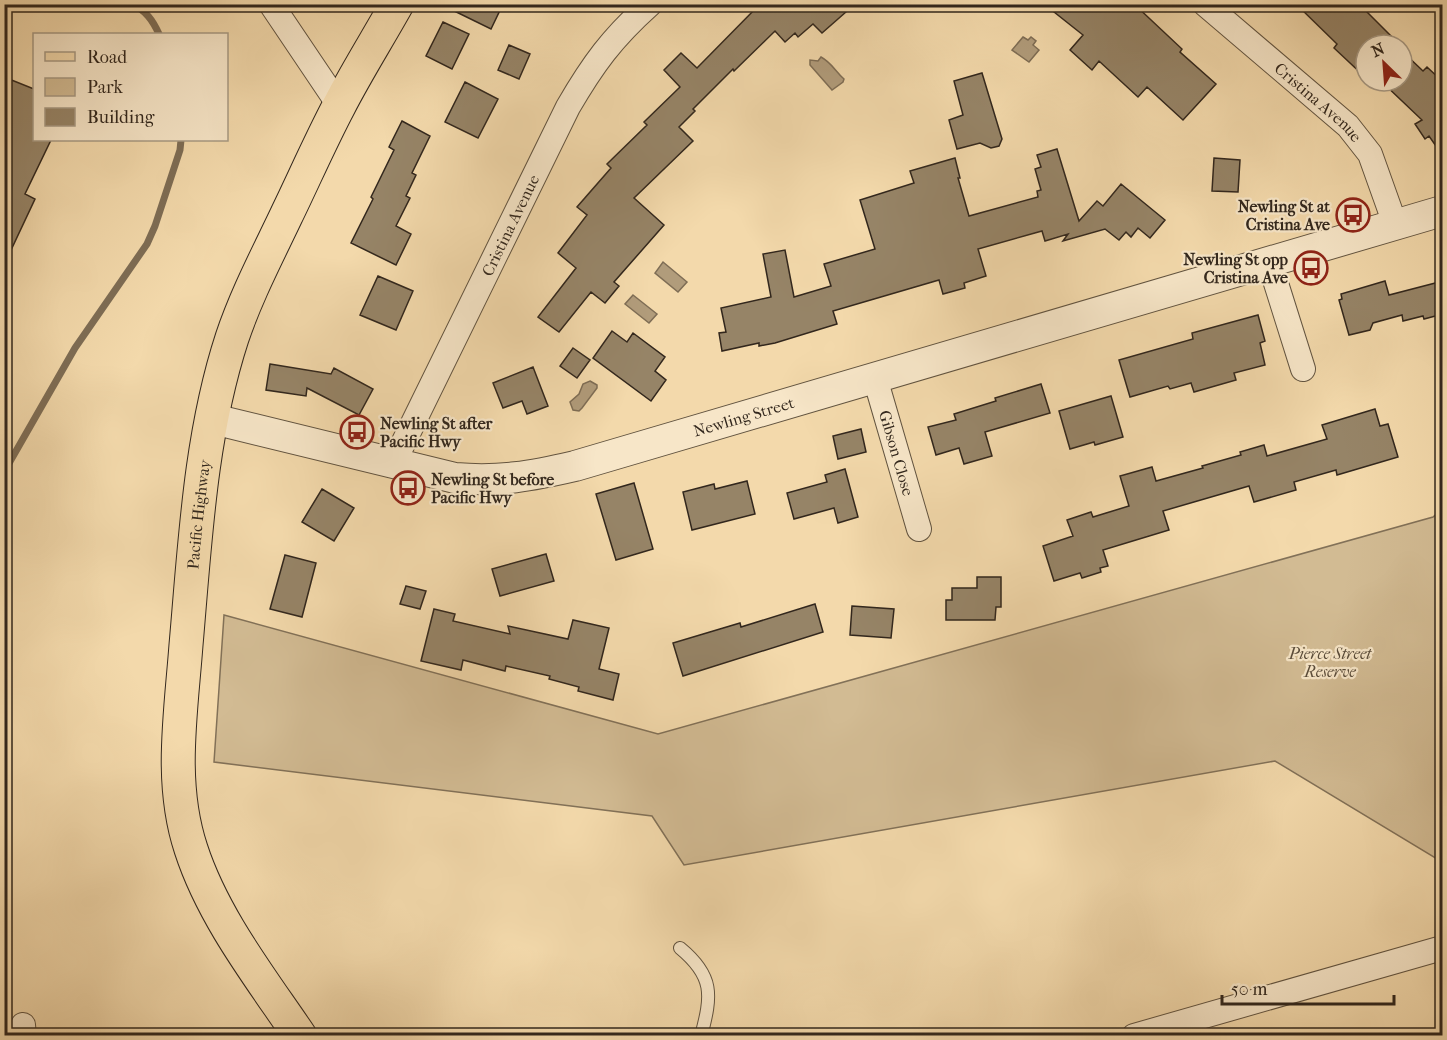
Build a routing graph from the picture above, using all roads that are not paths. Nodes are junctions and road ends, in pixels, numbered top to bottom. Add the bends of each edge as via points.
1 (271, 4) edge
2 (397, 4) edge
3 (650, 4) edge
4 (1205, 4) edge
5 (339, 105) junction
6 (1443, 211) edge
7 (1395, 224) junction
8 (1269, 261) junction
9 (1303, 369) dead end
10 (875, 378) junction
11 (213, 419) junction
12 (393, 464) junction
13 (919, 529) dead end
14 (680, 948) dead end
15 (1443, 948) edge
16 (300, 1035) edge
17 (701, 1035) edge
18 (1134, 1035) edge

1 - 5 street
2 - 5 main road, Pacific Highway
3 - 12 street, Cristina Avenue via 602,52 568,107
4 - 7 street, Cristina Avenue via 1354,132 1370,154
5 - 11 main road, Pacific Highway via 249,295 232,338
6 - 7 street, Newling Street
7 - 8 street, Newling Street
8 - 9 street
8 - 10 street, Newling Street
10 - 12 street, Newling Street via 544,473 484,480
10 - 13 street, Gibson Close
11 - 12 street, Newling Street
11 - 16 main road, Pacific Highway via 194,548 177,776 181,813 191,850 212,896 249,961
14 - 17 lane via 697,962 708,986
15 - 18 street

